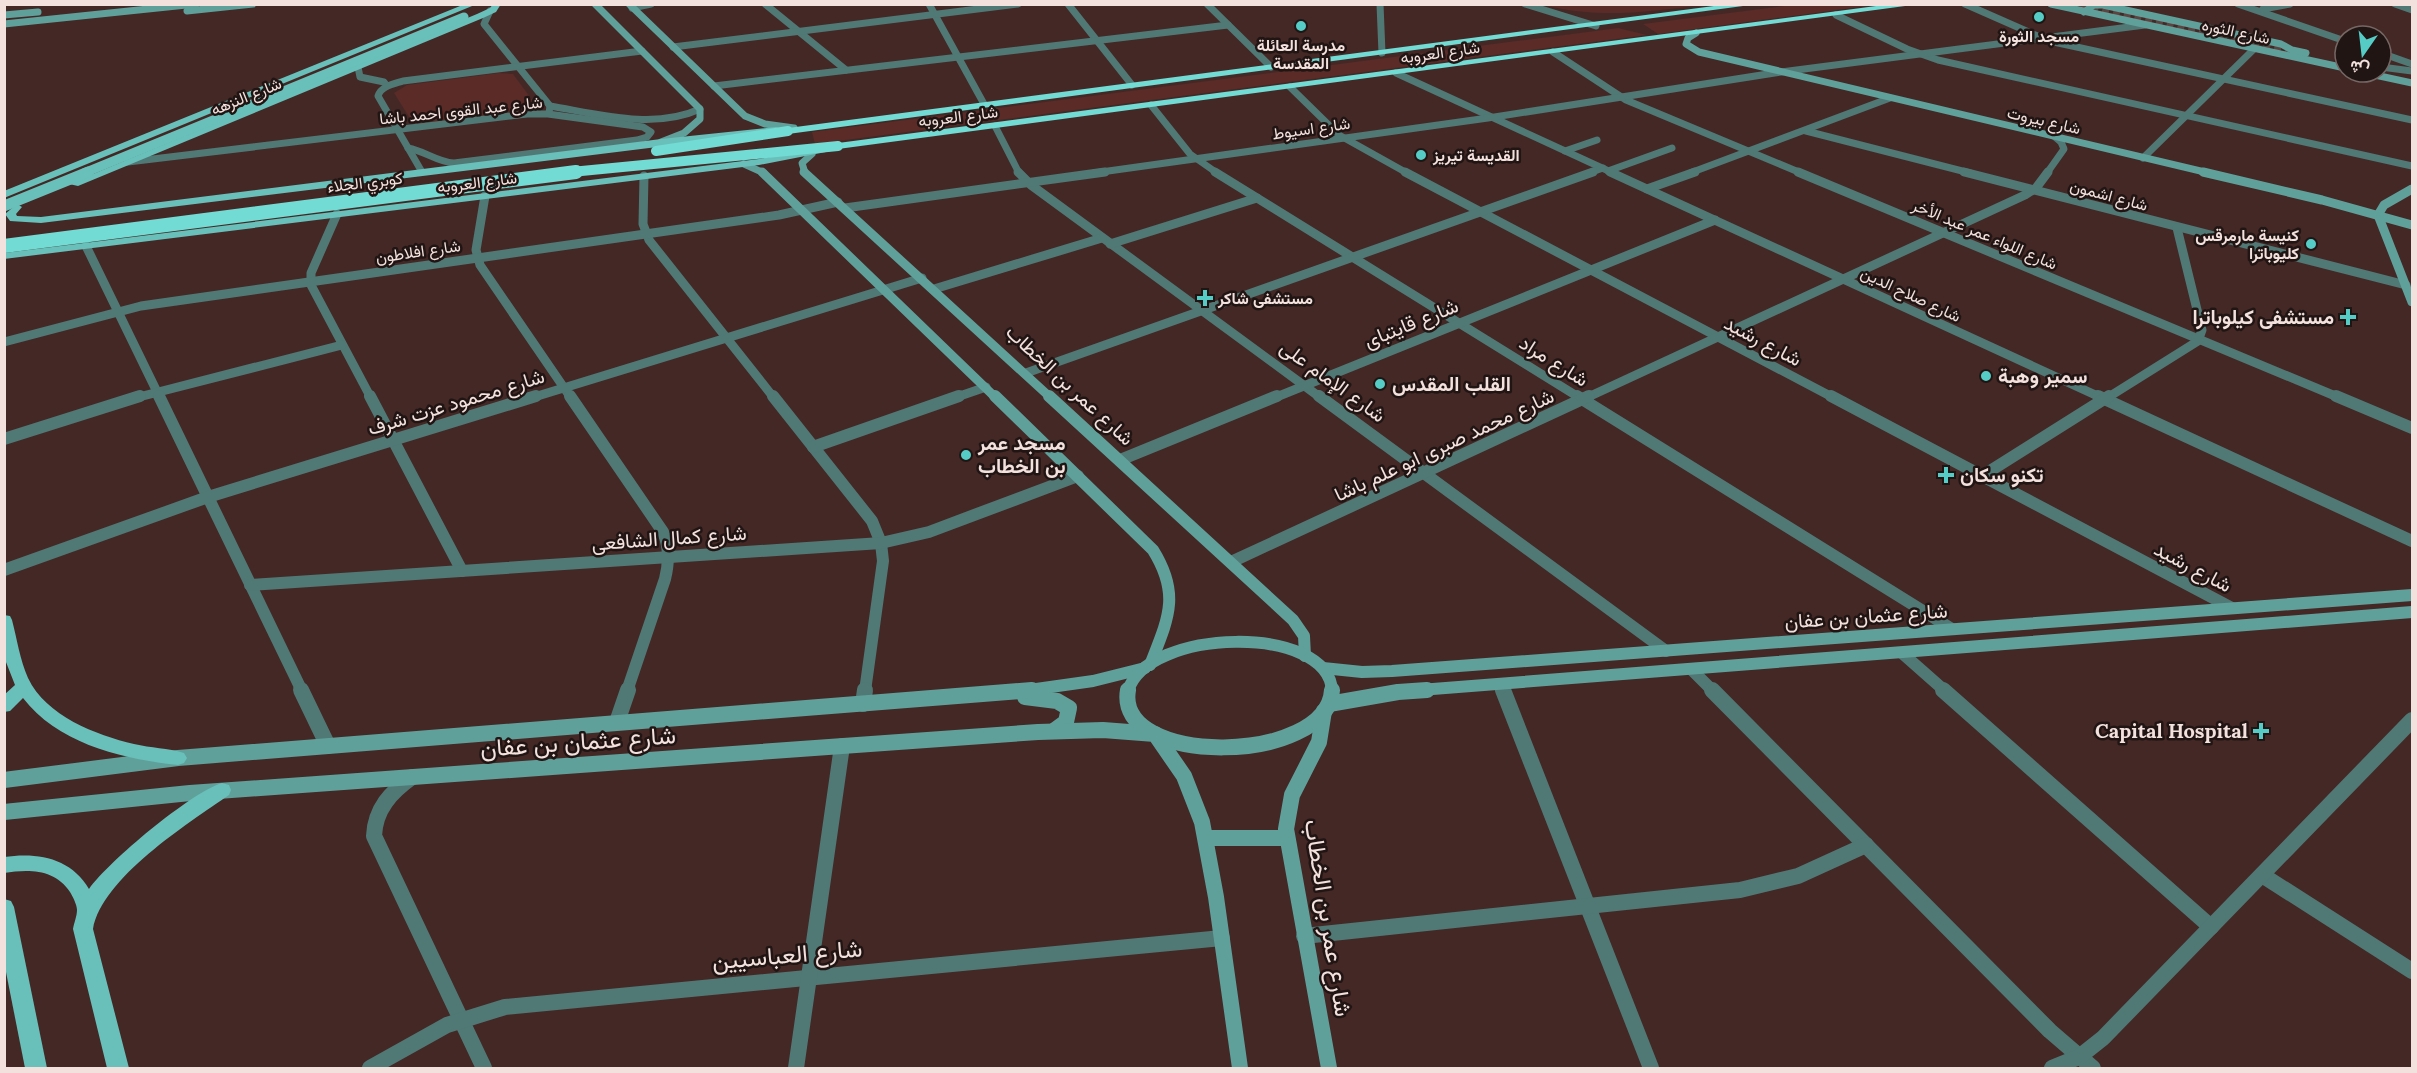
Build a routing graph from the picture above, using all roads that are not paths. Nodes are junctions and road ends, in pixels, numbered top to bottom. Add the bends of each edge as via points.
1 (123, 4) edge
2 (196, 4) edge
3 (254, 4) edge
4 (464, 4) edge
5 (473, 4) edge
6 (595, 4) edge
7 (651, 4) edge
8 (778, 4) edge
9 (929, 4) edge
10 (1018, 4) edge
11 (1068, 4) edge
12 (1207, 4) edge
13 (1380, 4) edge
14 (1525, 4) edge
15 (1754, 4) edge
16 (1916, 4) edge
17 (1965, 4) edge
18 (2051, 4) edge
19 (2238, 4) edge
20 (2250, 4) edge
21 (2290, 4) edge
22 (2395, 4) edge
23 (1737, 5) edge
24 (630, 6) edge
25 (766, 6) edge
26 (494, 7) edge
27 (144, 9) junction
28 (2263, 9) junction
29 (2412, 10) edge
30 (2084, 12) junction
31 (4, 15) edge
32 (934, 15) junction
33 (1836, 15) junction
34 (2306, 23) junction
35 (4, 24) edge
36 (1228, 25) junction
37 (2145, 25) junction
38 (2298, 25) junction
39 (1596, 26) junction
40 (798, 32) junction
41 (1696, 33) junction
42 (2333, 34) edge
43 (2333, 35) edge
44 (2040, 39) junction
45 (1097, 40) junction
46 (673, 47) junction
47 (2254, 49) junction
48 (642, 51) junction
49 (1553, 52) junction
50 (1382, 53) junction
51 (1920, 54) junction
52 (2393, 55) edge
53 (957, 57) junction
54 (2333, 62) edge
55 (2412, 62) edge
56 (2333, 63) edge
57 (518, 66) junction
58 (358, 67) junction
59 (1271, 67) junction
60 (2393, 69) edge
61 (846, 70) junction
62 (2412, 71) edge
63 (1781, 72) junction
64 (1396, 73) junction
65 (2393, 73) edge
66 (2393, 76) edge
67 (2393, 77) edge
68 (2223, 79) junction
69 (2412, 80) edge
70 (1131, 85) junction
71 (387, 86) junction
72 (714, 86) junction
73 (1290, 87) junction
74 (1620, 97) junction
75 (1890, 98) junction
76 (984, 104) junction
77 (1151, 105) junction
78 (700, 109) junction
79 (549, 110) junction
80 (2186, 115) junction
81 (1492, 117) junction
82 (2412, 120) edge
83 (995, 126) junction
84 (801, 128) junction
85 (398, 130) junction
86 (788, 131) junction
87 (1806, 131) junction
88 (2054, 136) junction
89 (1344, 139) junction
90 (1597, 140) dead end
91 (661, 142) junction
92 (838, 146) junction
93 (408, 148) junction
94 (1672, 148) dead end
95 (1565, 151) junction
96 (1749, 152) junction
97 (812, 154) junction
98 (2144, 158) junction
99 (1195, 159) junction
100 (128, 162) junction
101 (744, 164) junction
102 (2412, 166) edge
103 (1606, 170) junction
104 (422, 172) junction
105 (644, 176) junction
106 (1028, 183) junction
107 (4, 187) edge
108 (1647, 189) junction
109 (2412, 189) edge
110 (2033, 190) junction
111 (4, 195) edge
112 (44, 196) junction
113 (485, 196) junction
114 (1257, 198) junction
115 (841, 205) junction
116 (4, 206) edge
117 (17, 207) junction
118 (804, 211) junction
119 (4, 212) edge
120 (108, 212) junction
121 (1480, 212) junction
122 (337, 214) junction
123 (2378, 215) junction
124 (1715, 220) junction
125 (2412, 225) edge
126 (2177, 228) junction
127 (1944, 233) junction
128 (645, 234) junction
129 (4, 235) edge
130 (147, 238) junction
131 (1106, 241) junction
132 (4, 246) edge
133 (86, 246) junction
134 (4, 256) edge
135 (1352, 257) junction
136 (477, 258) junction
137 (1590, 270) junction
138 (921, 278) junction
139 (1844, 280) junction
140 (310, 281) junction
141 (2406, 285) junction
142 (886, 289) junction
143 (934, 289) junction
144 (2412, 302) edge
145 (117, 310) junction
146 (1201, 310) junction
147 (1458, 323) junction
148 (727, 338) junction
149 (1719, 338) junction
150 (2200, 339) junction
151 (4, 342) edge
152 (342, 345) junction
153 (1026, 373) junction
154 (1303, 385) junction
155 (564, 387) junction
156 (986, 387) junction
157 (157, 392) junction
158 (2106, 400) junction
159 (1584, 401) junction
160 (2412, 428) edge
161 (4, 439) edge
162 (393, 440) junction
163 (813, 447) junction
164 (1120, 460) junction
165 (1425, 474) junction
166 (1078, 476) junction
167 (1982, 476) junction
168 (208, 497) junction
169 (2412, 541) edge
170 (881, 543) junction
171 (669, 558) junction
172 (1231, 562) junction
173 (4, 570) edge
174 (462, 571) junction
175 (250, 585) junction
176 (2412, 595) edge
177 (2232, 608) junction
178 (2412, 612) edge
179 (4, 620) edge
180 (1952, 629) junction
181 (1666, 651) junction
182 (1902, 652) junction
183 (1305, 656) junction
184 (1148, 666) junction
185 (1323, 668) junction
186 (1691, 669) junction
187 (1501, 684) junction
188 (24, 687) junction
189 (996, 694) junction
190 (863, 704) junction
191 (4, 706) edge
192 (1327, 708) junction
193 (2412, 721) edge
194 (617, 722) junction
195 (1051, 731) junction
196 (1155, 734) junction
197 (328, 746) junction
198 (842, 746) junction
199 (178, 758) junction
200 (413, 776) junction
201 (4, 780) edge
202 (222, 790) junction
203 (4, 812) edge
204 (1287, 837) junction
205 (1207, 838) junction
206 (1866, 845) junction
207 (4, 865) edge
208 (2262, 875) junction
209 (1587, 906) junction
210 (4, 907) edge
211 (86, 908) junction
212 (2211, 927) junction
213 (1304, 936) junction
214 (1222, 938) junction
215 (2412, 971) edge
216 (809, 977) junction
217 (460, 1020) junction
218 (2079, 1057) junction
219 (36, 1068) edge
220 (118, 1068) edge
221 (370, 1068) edge
222 (484, 1068) edge
223 (796, 1068) edge
224 (1240, 1068) edge
225 (1329, 1068) edge
226 (1651, 1068) edge
227 (2052, 1068) edge
228 (2093, 1068) edge

1 - 31 street
2 - 27 street
3 - 27 street via 170,12
4 - 107 main road, شارع النزهه
5 - 111 main road
6 - 48 street
7 - 24 street
8 - 25 street
9 - 32 street
10 - 32 street
11 - 45 street
12 - 36 street
13 - 50 street
14 - 39 street
15 - 23 highway, شارع العروبه
16 - 33 highway, شارع العروبه
17 - 44 street
18 - 30 street, شارع الثوره
19 - 38 street
20 - 28 street
21 - 28 street
22 - 29 street
23 - 39 highway, شارع العروبه
24 - 46 street
25 - 40 street
26 - 57 street via 484,24
26 - 58 main road, شارع النزهه
26 - 116 main road, bridge
27 - 35 street
28 - 34 street
30 - 37 street, شارع الثوره
30 - 54 street via 2094,5 2103,5 2281,44 2288,51
32 - 40 street
32 - 53 street
33 - 41 highway, شارع العروبه
33 - 51 street
34 - 38 street
34 - 42 street
36 - 45 street
36 - 59 street
37 - 44 street, شارع اسيوط
37 - 47 street, شارع الثوره
38 - 43 street
39 - 50 highway, شارع العروبه
40 - 46 street
40 - 61 street
41 - 49 highway, شارع العروبه
41 - 63 street, شارع بيروت via 1686,42 1695,51
44 - 51 street, شارع اسيوط
44 - 68 street
45 - 53 street
45 - 70 street
46 - 72 street
47 - 56 street, شارع الثوره
47 - 68 street
48 - 57 street
48 - 78 street
49 - 64 highway, شارع العروبه
49 - 74 street, شارع اللواء عمر عبد الأخر
50 - 59 highway, شارع العروبه
51 - 63 street, شارع اسيوط
51 - 80 street
52 - 55 street
53 - 61 street
53 - 76 street
57 - 71 street
57 - 79 street
58 - 71 street via 360,77
58 - 100 main road, شارع النزهه
59 - 70 highway, شارع العروبه
60 - 62 street
61 - 72 street
63 - 74 street, شارع اسيوط
63 - 75 street, شارع بيروت
64 - 73 highway, شارع العروبه
64 - 81 street, شارع صلاح الدين
65 - 69 street
66 - 69 street
67 - 69 street
68 - 80 street
68 - 82 street
70 - 76 highway, شارع العروبه
71 - 85 street via 378,94
72 - 84 street via 749,118 771,126
73 - 77 highway, شارع العروبه
73 - 89 street, شارع رشيد
74 - 81 street, شارع اسيوط
74 - 96 street, شارع اللواء عمر عبد الأخر
75 - 87 street
75 - 88 street, شارع بيروت
76 - 84 highway, شارع العروبه
77 - 83 highway, شارع العروبه
77 - 99 street, شارع مراد
78 - 79 street, شارع عبد القوى احمد باشا via 683,117 658,120
78 - 91 street via 700,119 693,128
79 - 85 street, شارع عبد القوى احمد باشا
79 - 93 street, شارع عبد القوى احمد باشا via 643,127 651,132 637,140 454,163 438,162 426,152
80 - 98 street
80 - 102 street
81 - 89 street, شارع اسيوط
81 - 95 street, شارع صلاح الدين
83 - 92 highway, شارع العروبه
83 - 106 street, شارع الإمام على
84 - 86 highway, شارع العروبه
85 - 93 street
85 - 100 street, شارع عبد القوى احمد باشا
86 - 91 main road, شارع العروبه via 754,130
86 - 129 highway, كوبري الجلاء, bridge via 669,150
87 - 96 street
87 - 110 street, شارع اشمون
88 - 98 street, شارع بيروت
88 - 110 street, شارع محمد صبرى ابو علم باشا via 2064,149
89 - 99 street, شارع اسيوط
89 - 121 street, شارع رشيد
90 - 95 street
91 - 104 main road, شارع العروبه
92 - 97 main road, شارع العروبه
92 - 132 highway, كوبري الجلاء, bridge via 552,174
93 - 104 street
94 - 103 street
95 - 103 street, شارع صلاح الدين
96 - 108 street
96 - 127 street, شارع اللواء عمر عبد الأخر
97 - 101 main road, شارع العروبه
97 - 115 street, شارع عمر بن الخطاب via 802,163 803,171
98 - 123 street, شارع بيروت
99 - 106 street, شارع اسيوط
99 - 114 street, شارع مراد
100 - 112 main road, شارع النزهه
101 - 105 main road, شارع العروبه
101 - 118 street via 763,172
103 - 108 street, شارع صلاح الدين
103 - 121 street
104 - 120 main road, شارع العروبه
105 - 113 main road, شارع العروبه
105 - 128 street
106 - 115 street, شارع اسيوط
106 - 131 street, شارع الإمام على
108 - 124 street, شارع صلاح الدين
109 - 123 street via 2384,205
110 - 126 street, شارع اشمون
110 - 127 street, شارع محمد صبرى ابو علم باشا
111 - 112 main road
112 - 117 main road, شارع النزهه
113 - 122 main road, شارع العروبه
113 - 136 street
114 - 131 street
114 - 135 street, شارع مراد
115 - 118 street, شارع افلاطون
115 - 138 street, شارع عمر بن الخطاب
117 - 119 main road, شارع النزهه
117 - 120 main road, شارع العروبه via 10,216 22,221
118 - 128 street, شارع افلاطون
118 - 142 street
120 - 130 main road via 85,220 76,233 88,238
121 - 135 street
121 - 137 street, شارع رشيد
122 - 130 main road, شارع العروبه
122 - 140 street
123 - 125 street, شارع بيروت
123 - 141 street
124 - 137 street, شارع قايتباى
124 - 139 street, شارع صلاح الدين
126 - 141 street, شارع اشمون
126 - 150 street via 2202,330
127 - 139 street, شارع محمد صبرى ابو علم باشا
127 - 150 street, شارع اللواء عمر عبد الأخر
128 - 136 street, شارع افلاطون
128 - 148 street
130 - 133 main road, شارع العروبه
131 - 143 street
131 - 146 street, شارع الإمام على
133 - 134 main road, شارع العروبه
133 - 145 street
135 - 146 street
135 - 147 street, شارع مراد
136 - 140 street, شارع افلاطون
136 - 155 street
137 - 147 street, شارع قايتباى
137 - 149 street, شارع رشيد
138 - 142 street, شارع محمود عزت شرف
138 - 143 street, شارع عمر بن الخطاب
139 - 149 street, شارع محمد صبرى ابو علم باشا
139 - 158 street, شارع صلاح الدين
140 - 145 street, شارع افلاطون
140 - 152 street
141 - 144 street
142 - 148 street, شارع محمود عزت شرف
142 - 156 street
143 - 153 street, شارع عمر بن الخطاب
145 - 151 street, شارع افلاطون
145 - 157 street
146 - 153 street
146 - 154 street, شارع الإمام على
147 - 154 street, شارع قايتباى
147 - 159 street, شارع مراد
148 - 155 street, شارع محمود عزت شرف
148 - 163 street
149 - 159 street, شارع محمد صبرى ابو علم باشا
149 - 167 street, شارع رشيد
150 - 158 street
150 - 160 street, شارع اللواء عمر عبد الأخر
152 - 157 street
152 - 162 street
153 - 164 street, شارع عمر بن الخطاب
154 - 164 street, شارع قايتباى
154 - 165 street, شارع الإمام على
155 - 162 street, شارع محمود عزت شرف
155 - 171 street via 663,532
156 - 163 street
156 - 166 street
157 - 161 street
157 - 168 street
158 - 167 street
158 - 169 street, شارع صلاح الدين
159 - 165 street, شارع محمد صبرى ابو علم باشا
159 - 180 street, شارع مراد
162 - 168 street, شارع محمود عزت شرف
162 - 174 street
163 - 170 street via 872,521
164 - 172 street, شارع عمر بن الخطاب
165 - 172 street, شارع محمد صبرى ابو علم باشا
165 - 181 street, شارع الإمام على
166 - 170 street, شارع كمال الشافعى via 929,532
166 - 184 street via 1153,550 1167,571 1170,607
167 - 177 street, شارع رشيد
168 - 173 street, شارع محمود عزت شرف
168 - 175 street
170 - 171 street, شارع كمال الشافعى
170 - 190 street via 883,561
171 - 174 street, شارع كمال الشافعى
171 - 194 street
172 - 183 street, شارع عمر بن الخطاب via 1297,624 1304,636
174 - 175 street, شارع كمال الشافعى
175 - 197 street
176 - 177 street, شارع عثمان بن عفان
177 - 180 street, شارع عثمان بن عفان
178 - 182 street, شارع عثمان بن عفان
179 - 188 main road
180 - 181 street, شارع عثمان بن عفان
181 - 185 street, شارع عثمان بن عفان via 1372,672
182 - 186 street, شارع عثمان بن عفان
182 - 212 street
183 - 184 street, شارع عثمان بن عفان via 1260,644 1225,642 1191,647
183 - 185 street, شارع عثمان بن عفان
184 - 189 street, شارع عثمان بن عفان via 1066,686
184 - 196 street via 1128,689 1128,706 1138,722
185 - 192 street, شارع عمر بن الخطاب via 1332,685
186 - 187 street, شارع عثمان بن عفان
186 - 206 street
187 - 192 street, شارع عثمان بن عفان via 1388,692
187 - 209 street
188 - 191 main road
188 - 199 main road via 48,712 81,733 124,749
189 - 190 street, شارع عثمان بن عفان
189 - 195 street via 1066,705 1068,719
190 - 194 street, شارع عثمان بن عفان
192 - 196 street via 1286,736 1249,747 1196,746
192 - 204 street, شارع عمر بن الخطاب via 1319,744 1290,801
193 - 208 street
194 - 197 street, شارع عثمان بن عفان
195 - 196 street, شارع عثمان بن عفان
195 - 198 street, شارع عثمان بن عفان
196 - 205 street via 1187,782
197 - 199 street, شارع عثمان بن عفان
198 - 200 street, شارع عثمان بن عفان
198 - 216 street
199 - 201 street, شارع عثمان بن عفان
200 - 202 street, شارع عثمان بن عفان
200 - 217 street via 381,808 374,836
202 - 203 street, شارع عثمان بن عفان
202 - 211 main road via 140,850 100,888
204 - 205 street
204 - 213 street, شارع عمر بن الخطاب
205 - 214 street
206 - 209 street via 1798,876 1756,888
206 - 218 street
207 - 211 main road via 38,863 57,869 77,885
208 - 212 street
208 - 215 street
209 - 213 street
209 - 226 street
210 - 219 main road
211 - 220 main road via 83,929
212 - 218 street via 2103,1038
213 - 225 street, شارع عمر بن الخطاب
214 - 216 street, شارع العباسيين
214 - 224 street
216 - 217 street, شارع العباسيين via 519,1005
216 - 223 street
217 - 221 street, شارع العباسيين
217 - 222 street
218 - 227 street
218 - 228 street

